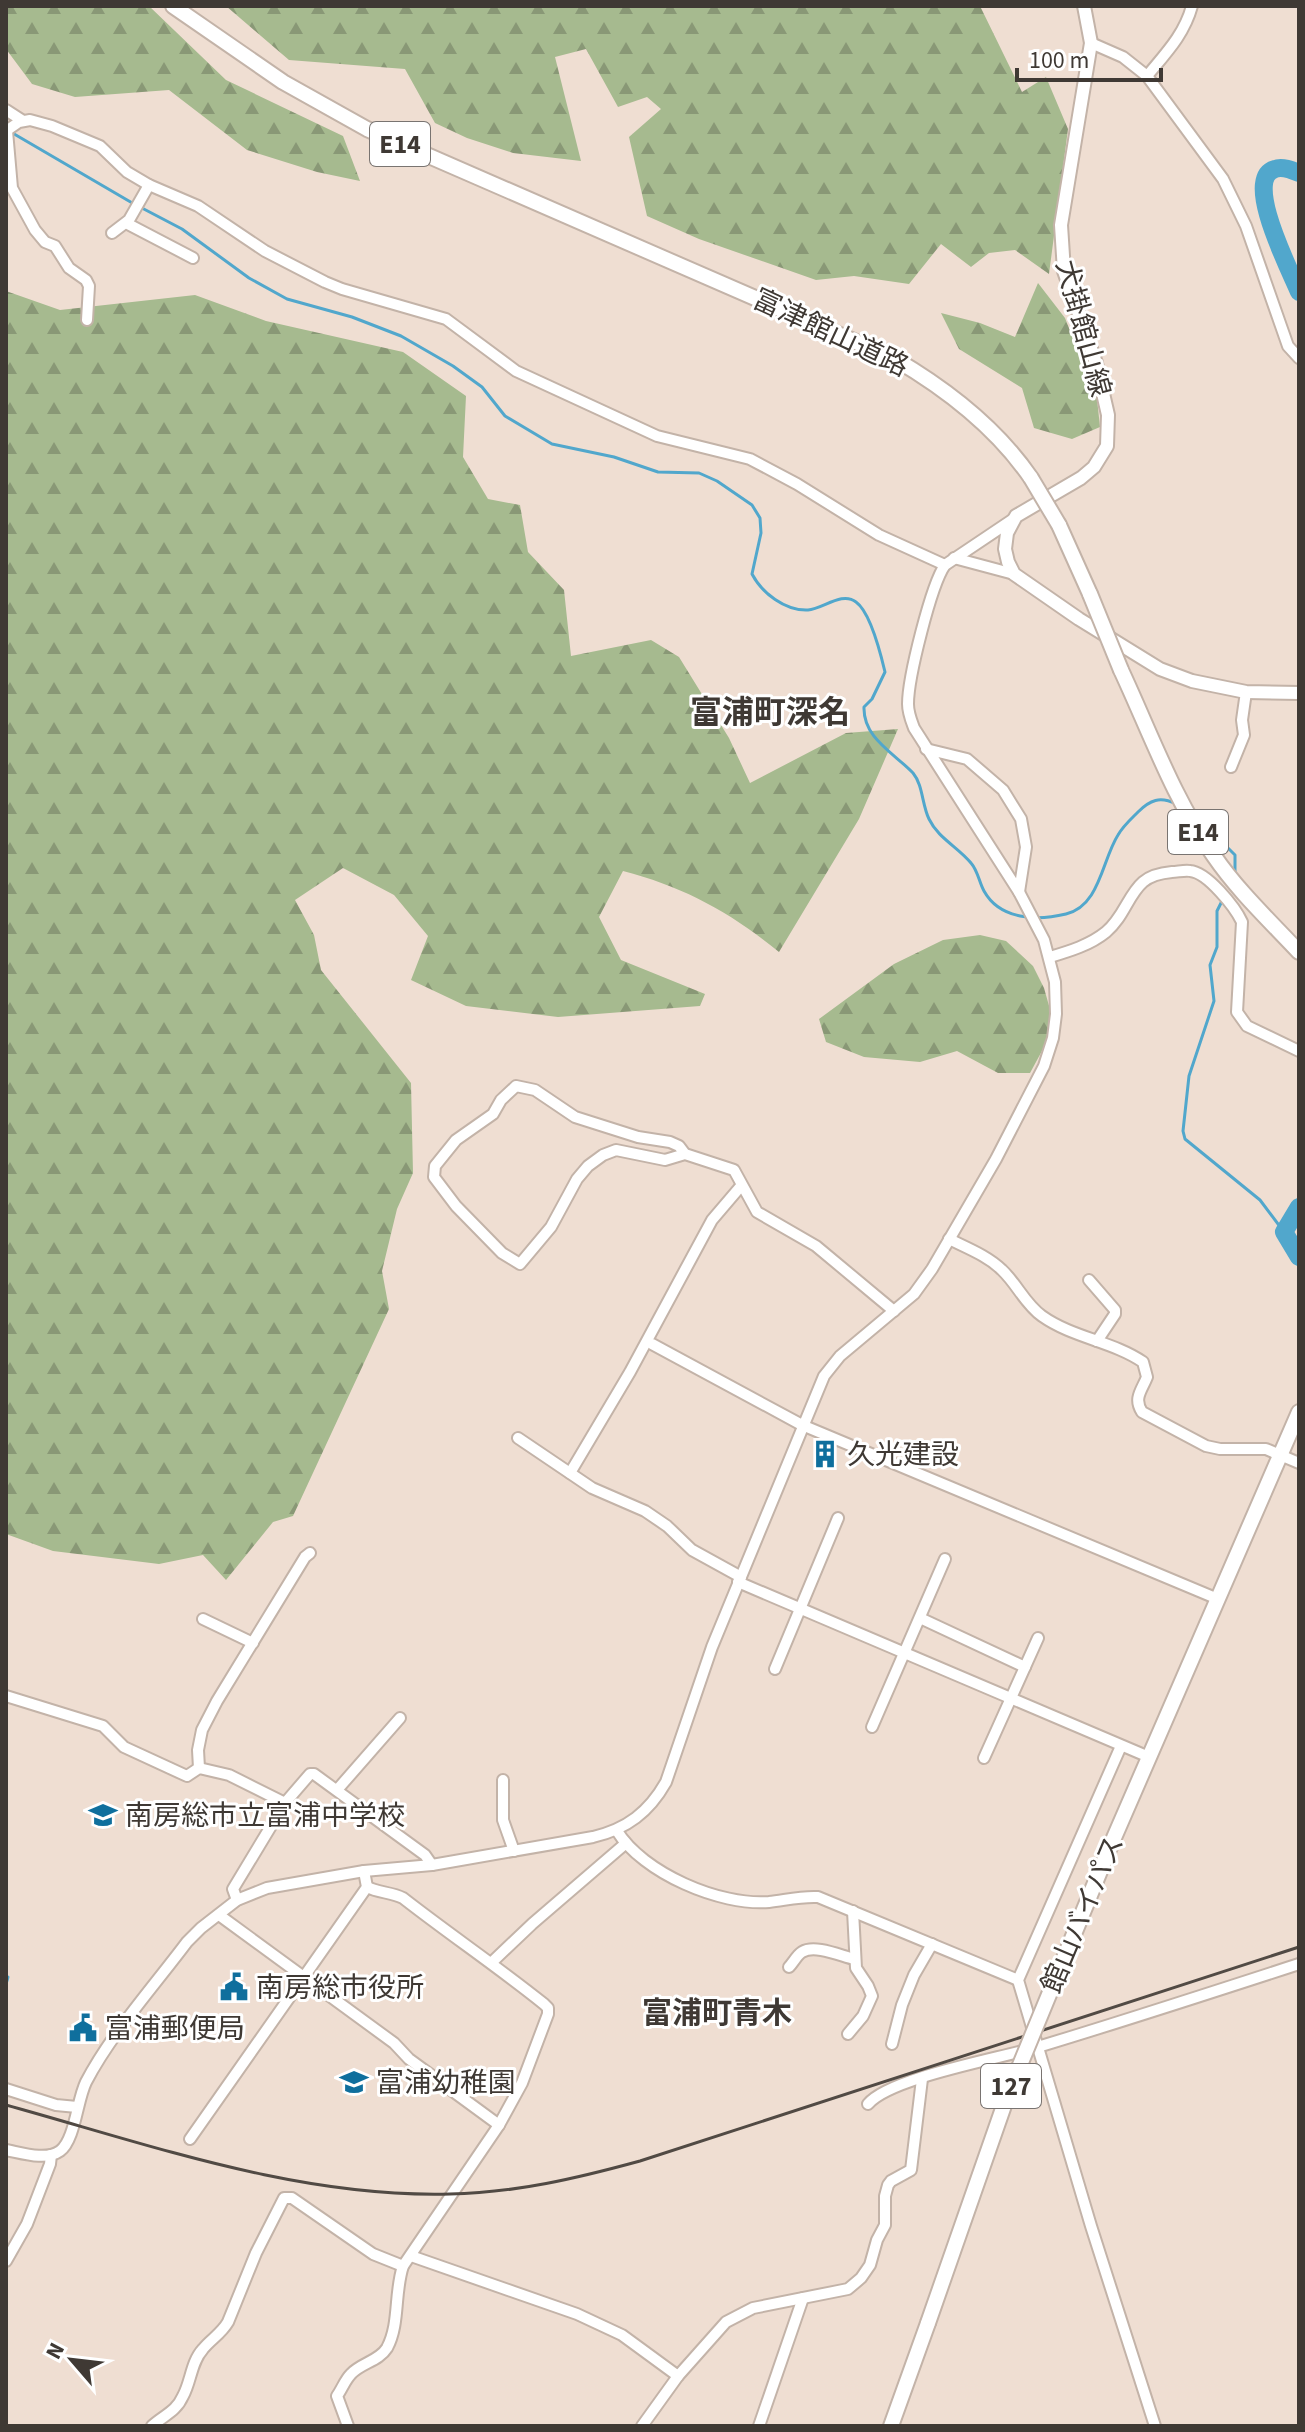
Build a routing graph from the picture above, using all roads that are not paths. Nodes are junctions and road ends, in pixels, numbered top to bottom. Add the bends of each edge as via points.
1 (173, 6) edge
2 (1084, 6) edge
3 (1192, 6) edge
4 (1091, 43) junction
5 (1147, 76) junction
6 (6, 110) edge
7 (23, 121) junction
8 (7, 131) edge
9 (149, 185) junction
10 (126, 223) junction
11 (112, 233) dead end
12 (193, 258) dead end
13 (87, 320) dead end
14 (1299, 358) edge
15 (1016, 516) junction
16 (950, 562) junction
17 (1014, 574) junction
18 (1246, 692) junction
19 (1299, 693) edge
20 (926, 749) junction
21 (1231, 767) dead end
22 (1019, 892) junction
23 (1255, 905) junction
24 (1299, 938) edge
25 (1299, 952) edge
26 (1050, 957) junction
27 (1299, 1051) edge
28 (685, 1154) junction
29 (741, 1186) junction
30 (949, 1239) junction
31 (1089, 1280) dead end
32 (894, 1311) junction
33 (1097, 1341) junction
34 (652, 1344) dead end
35 (1299, 1412) edge
36 (802, 1425) junction
37 (518, 1438) dead end
38 (1290, 1460) edge
39 (1299, 1470) edge
40 (570, 1473) junction
41 (838, 1518) dead end
42 (310, 1553) dead end
43 (945, 1559) dead end
44 (739, 1580) junction
45 (1218, 1599) junction
46 (800, 1609) junction
47 (920, 1618) junction
48 (203, 1619) dead end
49 (1038, 1638) dead end
50 (253, 1643) junction
51 (905, 1654) junction
52 (1025, 1667) junction
53 (775, 1669) dead end
54 (6, 1696) edge
55 (1011, 1699) junction
56 (400, 1718) dead end
57 (872, 1727) dead end
58 (1121, 1746) junction
59 (1149, 1757) junction
60 (984, 1758) dead end
61 (199, 1768) junction
62 (503, 1780) dead end
63 (337, 1790) junction
64 (285, 1803) junction
65 (617, 1831) junction
66 (625, 1844) junction
67 (514, 1851) junction
68 (432, 1865) junction
69 (364, 1871) junction
70 (367, 1887) junction
71 (237, 1900) junction
72 (853, 1911) junction
73 (219, 1915) junction
74 (932, 1944) junction
75 (854, 1959) junction
76 (492, 1962) junction
77 (1299, 1964) edge
78 (789, 1967) dead end
79 (304, 1977) junction
80 (1018, 1980) junction
81 (848, 2034) dead end
82 (892, 2044) dead end
83 (1038, 2047) junction
84 (922, 2079) junction
85 (6, 2089) edge
86 (868, 2104) dead end
87 (77, 2107) junction
88 (499, 2125) junction
89 (190, 2139) dead end
90 (6, 2150) edge
91 (51, 2155) junction
92 (411, 2256) junction
93 (6, 2261) edge
94 (403, 2266) junction
95 (803, 2298) junction
96 (678, 2376) junction
97 (152, 2426) edge
98 (348, 2426) edge
99 (642, 2426) edge
100 (759, 2426) edge
101 (891, 2426) edge
102 (1155, 2426) edge

1 - 23 highway, 富津館山道路 / E14, bridge via 283,82 367,129 872,348 929,379 966,407 1005,445 1059,525 1183,804 1205,844
2 - 4 main road, 犬掛館山線
3 - 5 street via 1186,26
4 - 5 street via 1123,57
4 - 15 main road, 犬掛館山線 via 1061,225 1064,271 1108,415 1107,446 1081,478
5 - 14 street via 1223,179 1246,226 1288,346
6 - 7 street
7 - 8 street
7 - 9 street via 52,126 100,146
8 - 13 street via 12,188 35,230 86,280
9 - 10 street
9 - 16 street via 198,206 255,245 333,286 446,319 516,371 679,443 750,459 879,535
10 - 11 street
10 - 12 street
15 - 16 street
15 - 17 main road via 1005,541
16 - 17 street
16 - 20 street via 938,575 908,702
17 - 18 main road via 1160,669
18 - 19 main road
18 - 21 street via 1244,735
20 - 22 street
20 - 22 street via 967,759 1003,790 1021,819 1026,847
22 - 26 street
23 - 24 highway
23 - 25 highway
26 - 27 street via 1104,934 1146,879 1190,870 1200,873 1242,922 1237,1012 1247,1026
26 - 30 street via 1056,1014 1044,1066
28 - 28 street via 665,1160 616,1150 603,1155 577,1179 551,1227 520,1264 502,1253 434,1177 435,1166 456,1140 493,1114 516,1086 535,1090 575,1117 670,1142
28 - 29 street via 734,1170
29 - 32 street via 757,1212 816,1246
29 - 40 street via 712,1220
30 - 32 street via 914,1294
30 - 33 street via 991,1260 1040,1315
31 - 33 street via 1115,1310
32 - 36 street via 840,1356 824,1376
33 - 38 street via 1143,1362 1147,1377 1137,1395 1142,1412 1206,1446 1266,1449
34 - 36 street
35 - 38 highway, 館山バイパス / 127
36 - 44 street
36 - 45 street
37 - 40 street
38 - 39 street
38 - 45 highway, 館山バイパス / 127
40 - 44 street via 645,1511
41 - 46 street
42 - 50 street
43 - 47 street
44 - 46 street
44 - 65 street via 666,1782 649,1808
45 - 59 highway, 館山バイパス / 127
46 - 51 street
46 - 53 street
47 - 51 street
47 - 52 street
48 - 50 street
49 - 52 street
50 - 61 street via 202,1730
51 - 55 street
51 - 57 street
52 - 55 street
54 - 61 street via 103,1726 124,1747 187,1776
55 - 58 street
55 - 60 street
56 - 63 street
58 - 59 street
58 - 80 street
59 - 101 highway, 館山バイパス / 127, bridge via 1008,2094
61 - 64 street via 229,1775
62 - 67 street via 503,1820
63 - 64 street via 310,1774
63 - 68 street
64 - 71 street via 233,1889
65 - 66 street
65 - 67 street
66 - 72 street via 680,1882 714,1894 751,1902 818,1897
66 - 76 street
67 - 68 street
68 - 69 street
69 - 70 street
69 - 71 street via 267,1888
70 - 76 street via 395,1893
70 - 79 street
71 - 73 street
72 - 74 street
72 - 75 street
73 - 79 street
73 - 87 street via 187,1942 96,2066
74 - 80 street
74 - 82 street via 902,2005
75 - 78 street via 808,1950
75 - 81 street via 872,1996
76 - 88 street via 548,2008 528,2071
77 - 83 street
79 - 88 street
79 - 89 street
80 - 83 street
83 - 84 street
83 - 102 street
84 - 86 street via 882,2093
84 - 95 street via 911,2170 888,2185 885,2225 870,2265 848,2289
85 - 87 street
87 - 91 street via 68,2142
88 - 92 street
90 - 91 street
91 - 93 street via 27,2224
92 - 94 street
92 - 96 street via 577,2314 622,2335
94 - 97 street via 373,2254 292,2198 284,2198 228,2322 197,2357 172,2414
94 - 98 street via 395,2326 386,2349 351,2373 337,2396
95 - 96 street via 753,2308 726,2322
95 - 100 street
96 - 99 street

